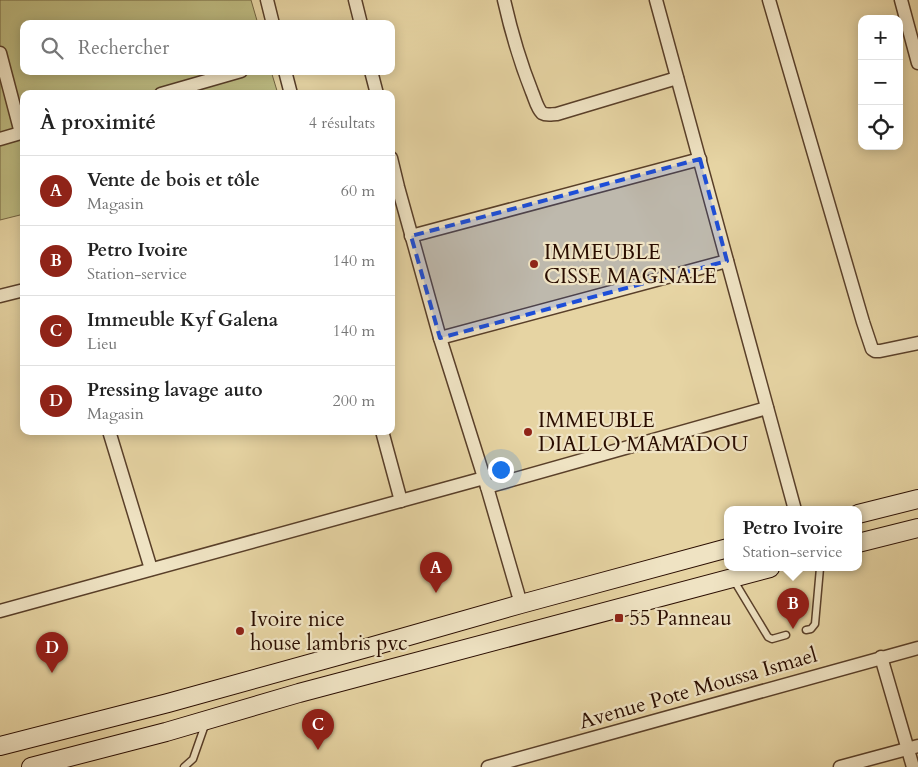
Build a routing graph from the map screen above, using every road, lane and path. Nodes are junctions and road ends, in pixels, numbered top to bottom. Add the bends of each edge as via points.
1 (266, 0) edge
2 (355, 0) edge
3 (504, 0) edge
4 (769, 0) edge
5 (901, 0) edge
6 (661, 1) edge
7 (272, 20) edge
8 (359, 20) edge
9 (0, 53) edge
10 (918, 63) edge
11 (227, 75) edge
12 (286, 75) edge
13 (372, 75) edge
14 (677, 78) junction
15 (175, 90) edge
16 (290, 90) edge
17 (375, 90) edge
18 (20, 126) edge
19 (20, 134) edge
20 (0, 139) edge
21 (700, 160) junction
22 (395, 188) edge
23 (411, 236) junction
24 (727, 261) junction
25 (20, 291) edge
26 (0, 296) edge
27 (440, 338) junction
28 (918, 343) edge
29 (767, 408) junction
30 (109, 435) edge
31 (383, 435) edge
32 (485, 483) junction
33 (918, 499) edge
34 (401, 501) junction
35 (794, 506) edge
36 (862, 513) edge
37 (918, 528) edge
38 (862, 541) edge
39 (724, 549) edge
40 (151, 569) junction
41 (759, 571) edge
42 (820, 571) edge
43 (732, 578) junction
44 (521, 604) junction
45 (0, 611) edge
46 (806, 630) dead end
47 (786, 635) dead end
48 (918, 648) edge
49 (882, 657) junction
50 (207, 720) junction
51 (0, 746) edge
52 (913, 747) edge
53 (31, 767) edge
54 (184, 767) edge
55 (488, 767) edge
56 (840, 767) edge
57 (913, 767) edge

1 - 7 street
2 - 8 street
3 - 14 street via 524,73 543,113 557,114
4 - 28 street via 872,349 880,351
5 - 10 street
6 - 14 street
9 - 18 street
11 - 15 street
12 - 16 street
13 - 17 street
14 - 21 street
19 - 20 street
21 - 23 street
21 - 24 street
22 - 23 street
23 - 27 street
24 - 27 street
24 - 29 street
25 - 26 street
27 - 32 street
29 - 32 street
29 - 35 street
30 - 40 street
31 - 34 street
32 - 34 street
32 - 44 street
33 - 36 main road
34 - 40 street
37 - 38 main road
39 - 44 main road
40 - 45 street
41 - 43 main road
42 - 46 lane via 815,624
43 - 47 lane via 768,636 772,639
43 - 50 main road
44 - 51 main road
48 - 49 street, Avenue Pote Moussa Ismael
49 - 52 street
49 - 55 street, Avenue Pote Moussa Ismael
50 - 53 main road
50 - 54 lane via 193,759
52 - 56 street
52 - 57 street

